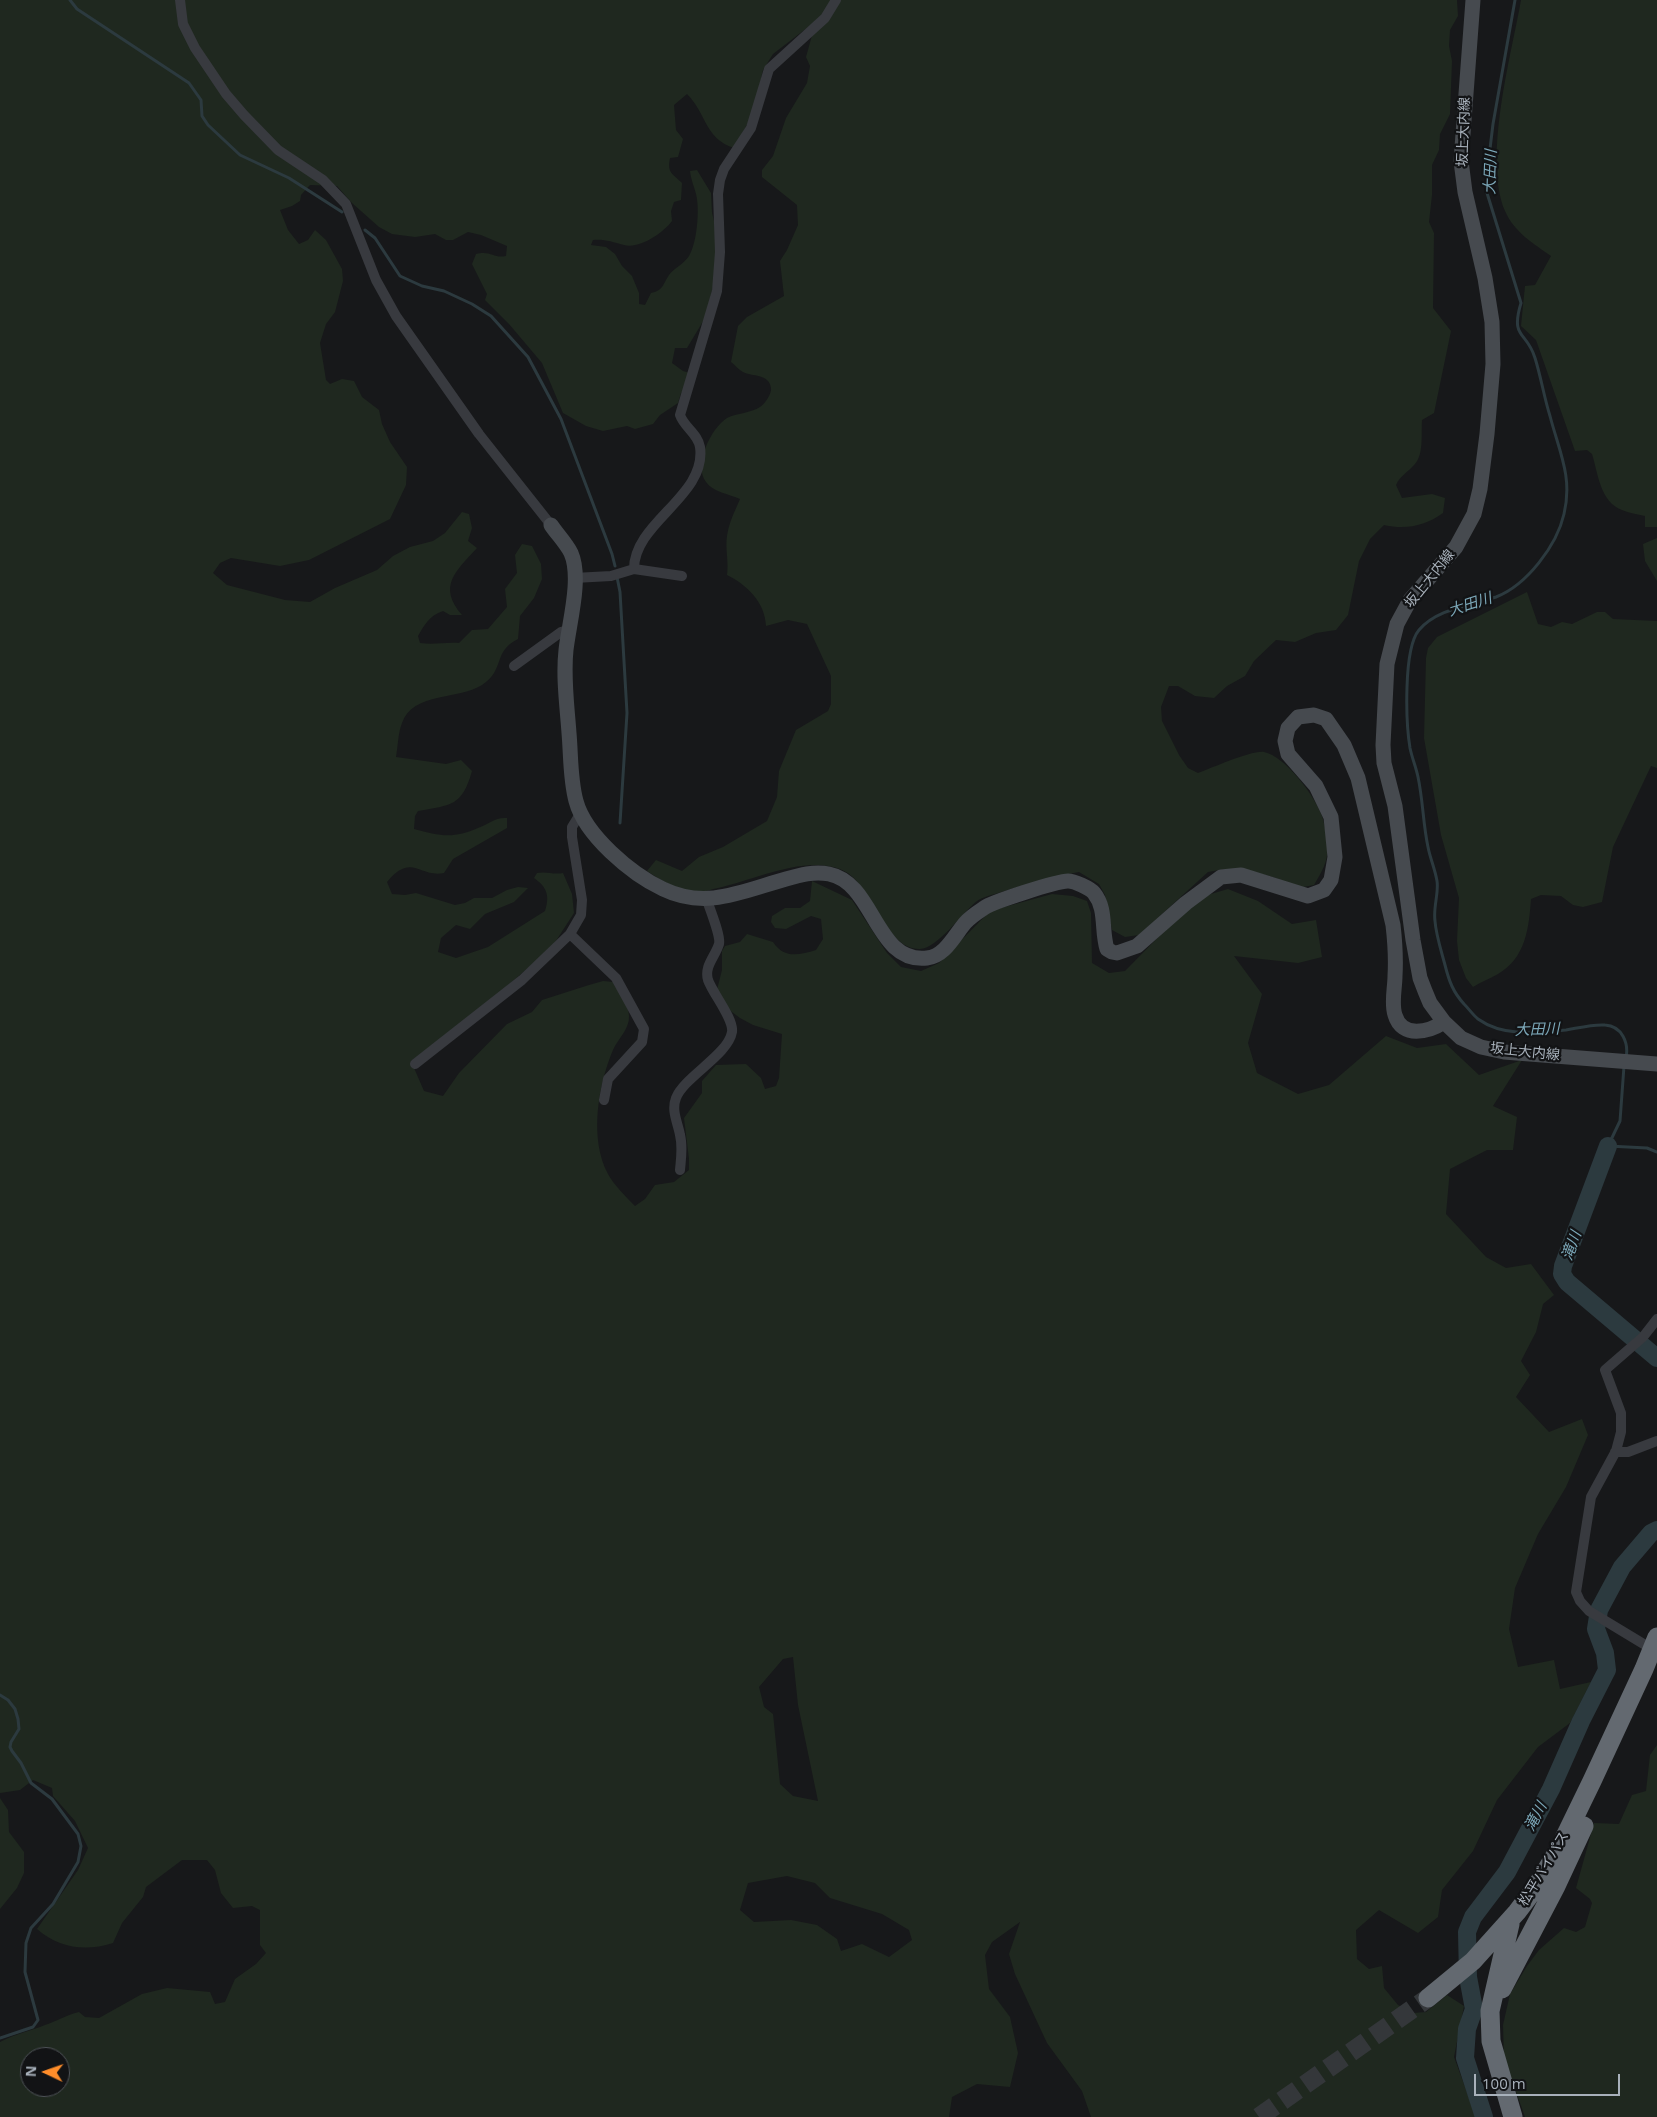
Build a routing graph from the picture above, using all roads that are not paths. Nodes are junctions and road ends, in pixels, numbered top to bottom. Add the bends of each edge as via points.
1 (180, 0) edge
2 (836, 0) edge
3 (1473, 0) edge
4 (551, 525) joint
5 (634, 569) junction
6 (682, 576) dead end
7 (574, 578) junction
8 (571, 629) junction
9 (514, 666) dead end
10 (580, 814) junction
11 (708, 900) junction
12 (570, 934) junction
13 (1444, 1022) junction
14 (1650, 1063) edge
15 (415, 1064) dead end
16 (604, 1100) dead end
17 (680, 1170) dead end
18 (1657, 1319) edge
19 (1657, 1441) edge
20 (1615, 1452) junction
21 (1655, 1646) edge
22 (1624, 1712) junction
23 (1615, 1731) junction
24 (1434, 1994) tunnel mouth
25 (1492, 2021) junction
26 (1513, 2117) edge

1 - 4 street via 183,24 226,94 278,150 323,180 346,204 376,280 396,316 473,426
2 - 5 street via 825,18 769,69 751,128 720,180 717,291 680,415 700,446 699,464 678,501 652,525 634,560
3 - 13 street, 坂上大内線 via 1461,161 1492,322 1493,364 1487,434 1474,514 1456,547 1410,600 1396,624 1388,664 1383,745 1420,978 1430,1003
4 - 7 street via 571,553
5 - 6 street
5 - 7 street via 611,576
7 - 8 street
8 - 9 street via 561,632
8 - 10 street via 565,671 574,792
10 - 11 street via 596,838 627,865 662,888 685,898
10 - 12 street via 575,820 572,837 582,900 581,915
11 - 13 street via 808,873 828,873 841,878 864,900 892,947 908,956 925,959 944,950 967,921 987,905 1069,880 1092,890 1100,902 1105,942 1112,952 1137,946 1221,877 1240,875 1308,896 1318,893 1331,880 1333,871 1331,817 1316,786 1288,754 1285,741 1288,728 1298,717 1314,715 1326,719 1344,744 1358,778 1393,925 1395,1016 1400,1024 1413,1032 1433,1029
11 - 17 street via 719,944 708,966 708,980 733,1028 730,1038 709,1064 682,1088 675,1100 682,1151
12 - 15 street via 522,980
12 - 16 street via 616,978 644,1029 642,1042 608,1079
13 - 14 street, 坂上大内線 via 1461,1038 1491,1050
18 - 20 street via 1643,1337 1606,1370 1621,1412 1621,1432
19 - 20 street via 1628,1452
20 - 21 street via 1591,1497 1576,1592 1589,1612
21 - 22 highway, 松平バイパス
22 - 23 highway, 松平バイパス
22 - 25 highway via 1624,1732 1612,1763 1556,1886 1506,1979
23 - 24 highway, 松平バイパス via 1558,1851 1536,1887 1495,1939
23 - 25 highway via 1600,1740 1565,1815 1522,1891 1503,1953 1490,2011
25 - 26 highway via 1491,2041

